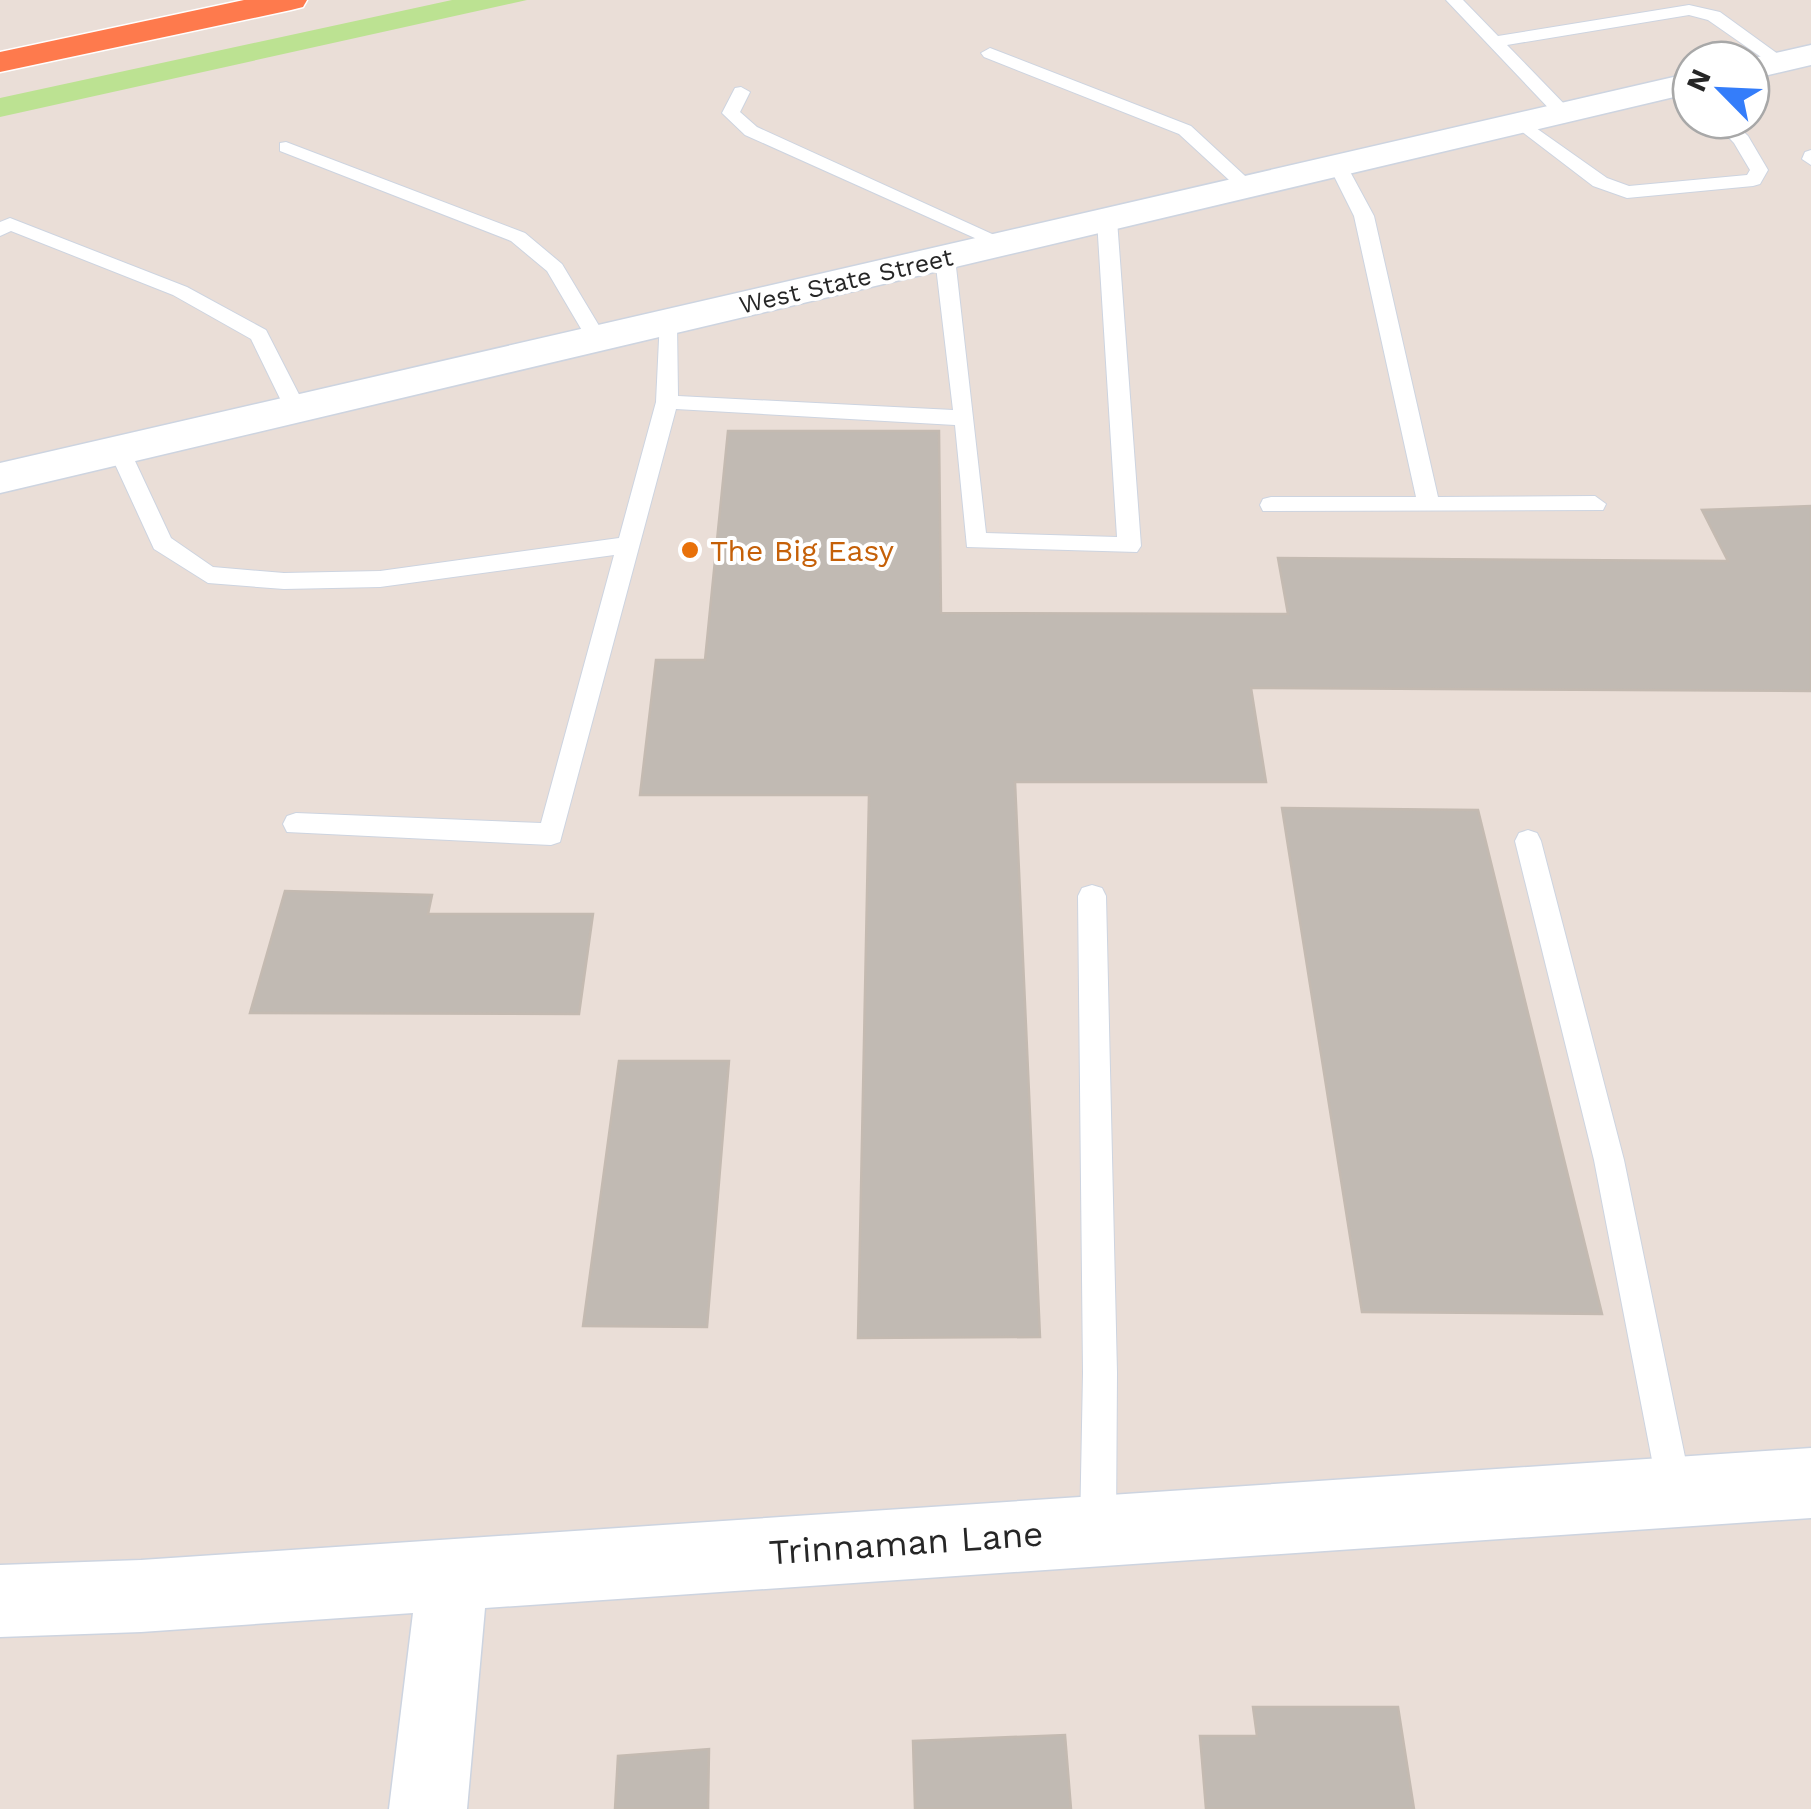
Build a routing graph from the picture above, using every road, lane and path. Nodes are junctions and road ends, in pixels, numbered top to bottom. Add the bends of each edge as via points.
1 (292, 0) edge
2 (1454, 0) edge
3 (1494, 42) junction
4 (990, 53) dead end
5 (0, 62) edge
6 (1781, 62) edge
7 (1671, 91) edge
8 (740, 92) dead end
9 (1562, 113) junction
10 (1522, 123) junction
11 (1742, 140) edge
12 (286, 147) dead end
13 (1338, 166) junction
14 (1248, 187) junction
15 (1107, 220) junction
16 (0, 230) edge
17 (1004, 244) junction
18 (945, 258) junction
19 (667, 323) junction
20 (597, 339) junction
21 (667, 402) junction
22 (296, 410) junction
23 (965, 418) junction
24 (120, 450) junction
25 (5, 474) edge
26 (1594, 504) dead end
27 (1271, 505) dead end
28 (1429, 505) junction
29 (630, 544) junction
30 (296, 824) dead end
31 (1528, 840) dead end
32 (1092, 896) dead end
33 (1811, 1483) edge
34 (1675, 1492) junction
35 (1098, 1530) junction
36 (453, 1574) junction
37 (0, 1600) edge
38 (428, 1809) edge

1 - 5 highway
2 - 3 lane
3 - 6 lane via 1689,10 1714,16
3 - 9 lane
4 - 14 lane via 1186,130
7 - 9 main road, West State Street
8 - 17 lane via 732,113 751,131
9 - 10 main road, West State Street
10 - 11 lane via 1600,182 1627,192 1753,180 1759,170
10 - 13 main road, West State Street
12 - 20 lane via 518,237 555,268
13 - 14 main road, West State Street
13 - 28 lane via 1364,216
14 - 15 main road, West State Street
15 - 17 main road, West State Street
15 - 23 lane via 1129,546 974,542
16 - 22 lane via 10,224 180,291 259,334
17 - 18 main road, West State Street
18 - 19 main road, West State Street
18 - 23 lane
19 - 20 main road, West State Street
19 - 21 lane
20 - 22 main road, West State Street
21 - 23 lane
21 - 29 lane
22 - 24 main road, West State Street
24 - 25 main road, West State Street
24 - 29 lane via 162,544 208,575 380,578
26 - 28 lane
27 - 28 lane
29 - 30 lane via 551,834
31 - 34 lane via 1608,1160
32 - 35 lane
33 - 34 main road, Trinnaman Lane
34 - 35 main road, Trinnaman Lane
35 - 36 main road, Trinnaman Lane
36 - 37 main road, Trinnaman Lane
36 - 38 main road

